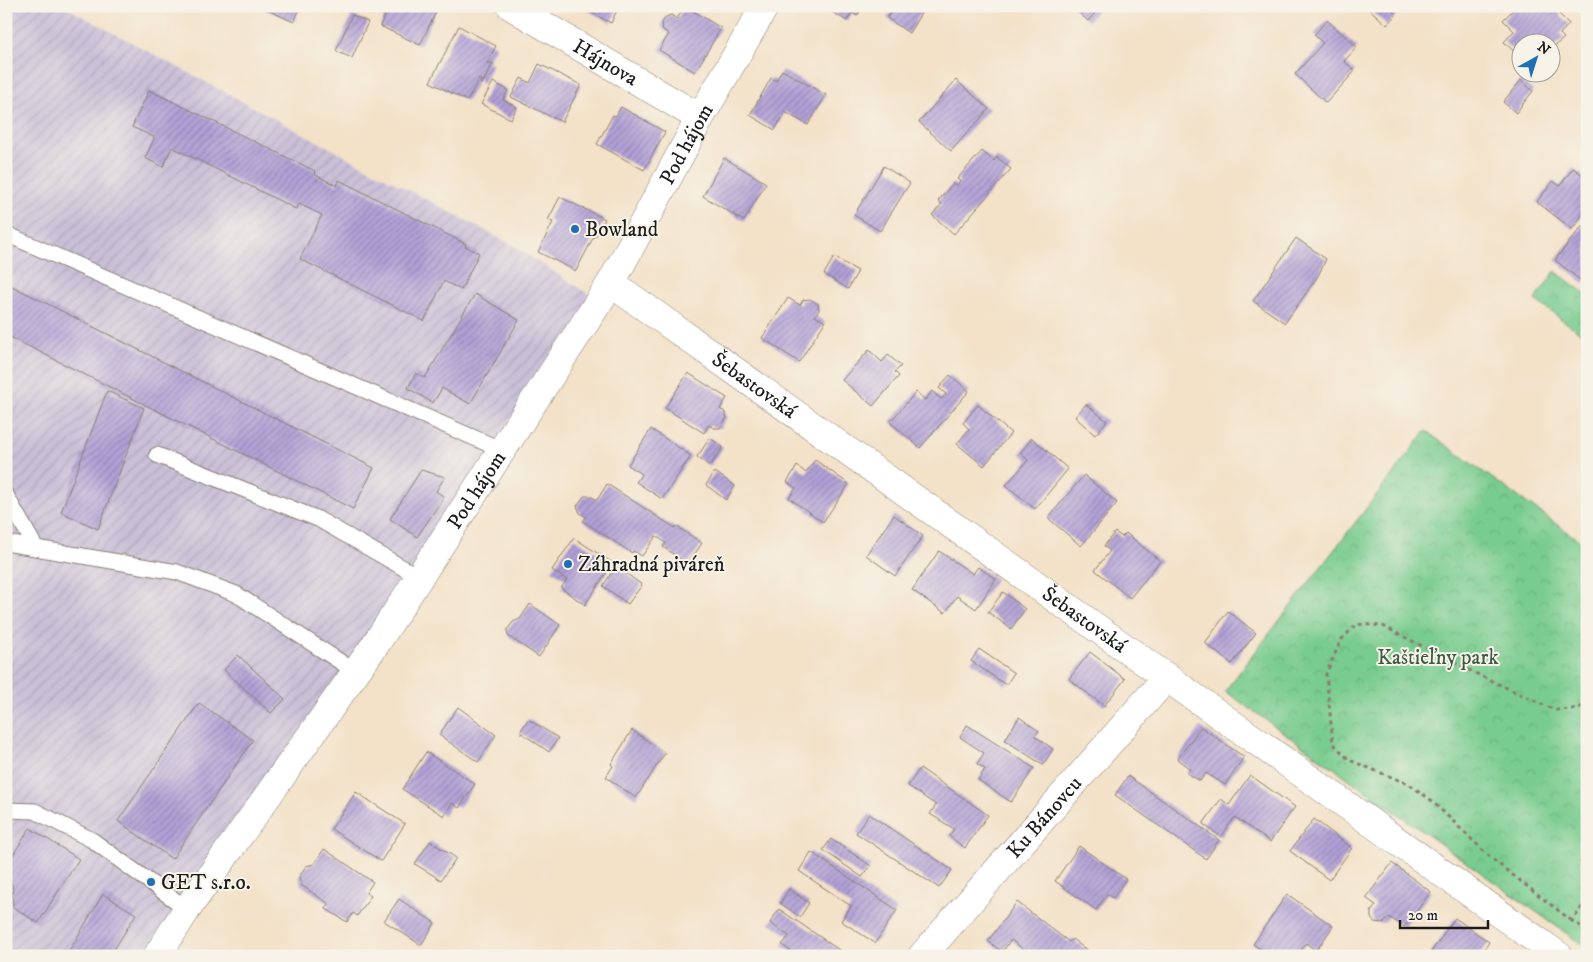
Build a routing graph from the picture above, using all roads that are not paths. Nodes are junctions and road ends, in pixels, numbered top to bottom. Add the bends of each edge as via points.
1 (511, 6) edge
2 (764, 6) edge
3 (700, 118) junction
4 (6, 234) edge
5 (611, 283) junction
6 (502, 450) junction
7 (157, 455) dead end
8 (6, 495) edge
9 (6, 543) edge
10 (36, 548) junction
11 (419, 577) junction
12 (356, 672) junction
13 (1167, 678) junction
14 (6, 810) edge
15 (187, 909) junction
16 (158, 956) edge
17 (922, 956) edge
18 (1559, 956) edge

1 - 3 street, Hájnova
2 - 3 street, Pod hájom
3 - 5 street, Pod hájom
4 - 6 lane
5 - 6 street, Pod hájom
5 - 13 street, Šebastovská
6 - 11 street, Pod hájom
7 - 11 lane via 318,518
8 - 10 lane
9 - 10 lane
10 - 12 lane via 177,572 236,594
11 - 12 street, Pod hájom
12 - 15 street, Pod hájom
13 - 17 street, Ku Bánovcu
13 - 18 street, Šebastovská
14 - 15 lane via 35,811 92,840
15 - 16 street, Pod hájom

